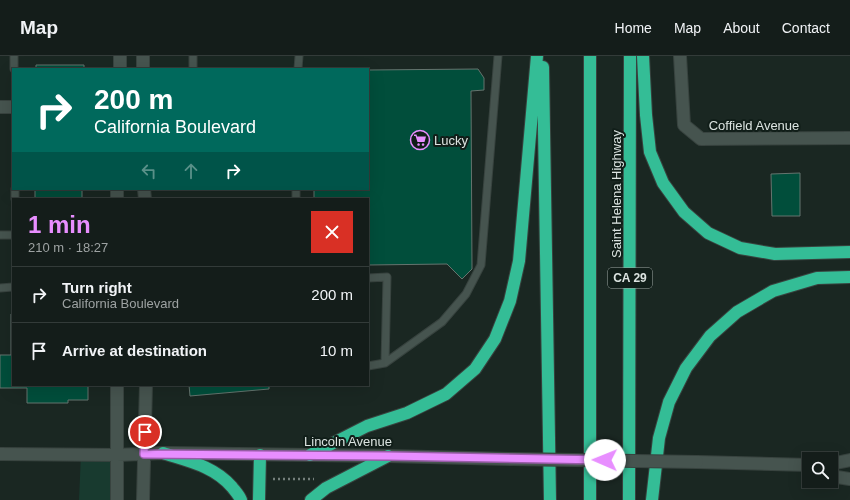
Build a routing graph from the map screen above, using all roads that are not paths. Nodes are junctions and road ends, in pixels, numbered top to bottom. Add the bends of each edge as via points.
1 (14, 56) edge
2 (120, 56) edge
3 (143, 56) edge
4 (193, 56) edge
5 (299, 56) edge
6 (498, 56) edge
7 (537, 56) edge
8 (543, 56) edge
9 (590, 56) edge
10 (630, 56) edge
11 (643, 56) edge
12 (680, 56) edge
13 (14, 68) edge
14 (120, 68) edge
15 (143, 68) edge
16 (193, 68) edge
17 (298, 68) edge
18 (0, 107) edge
19 (12, 107) edge
20 (850, 138) edge
21 (12, 235) edge
22 (0, 236) edge
23 (850, 252) edge
24 (850, 277) edge
25 (369, 278) edge
26 (0, 288) edge
27 (12, 288) edge
28 (385, 364) junction
29 (369, 366) edge
30 (118, 386) edge
31 (146, 386) edge
32 (162, 453) junction
33 (0, 454) edge
34 (144, 454) junction
35 (117, 455) junction
36 (260, 455) junction
37 (310, 455) junction
38 (388, 456) junction
39 (850, 460) edge
40 (743, 463) junction
41 (838, 463) edge
42 (802, 465) edge
43 (838, 465) edge
44 (850, 466) edge
45 (802, 472) edge
46 (838, 477) edge
47 (850, 479) edge
48 (117, 500) edge
49 (143, 500) edge
50 (241, 500) edge
51 (259, 500) edge
52 (311, 500) edge
53 (550, 500) edge
54 (590, 500) edge
55 (629, 500) edge
56 (652, 500) edge

1 - 13 lane
2 - 14 main road
3 - 15 main road
4 - 16 lane
5 - 17 lane
6 - 28 lane via 482,265 466,294 442,322
7 - 37 highway via 519,261 510,301 495,339 475,369 446,394 407,413 367,426
8 - 53 highway
9 - 54 highway, Saint Helena Highway / CA 29
10 - 55 highway, Saint Helena Highway / CA 29
11 - 23 highway via 650,152 663,183 684,212 708,233 740,248 775,254
12 - 20 main road, Coffield Avenue via 684,124 701,139
18 - 19 main road
21 - 22 lane
24 - 56 highway via 817,278 773,291 737,312 710,336 686,368 670,402 659,438
25 - 28 lane via 387,277
26 - 27 lane
28 - 29 lane
30 - 35 main road
31 - 34 main road
32 - 34 main road, Lincoln Avenue
32 - 36 main road, Lincoln Avenue
32 - 50 highway via 205,466 226,480
33 - 35 main road, Lincoln Avenue
34 - 35 main road, Lincoln Avenue
34 - 49 main road
35 - 48 main road
36 - 37 main road, Lincoln Avenue
36 - 51 highway
37 - 38 main road, Lincoln Avenue
38 - 40 main road, Lincoln Avenue, bridge
38 - 52 highway via 326,488
39 - 41 main road
40 - 42 main road
40 - 45 main road
43 - 44 main road
46 - 47 main road

